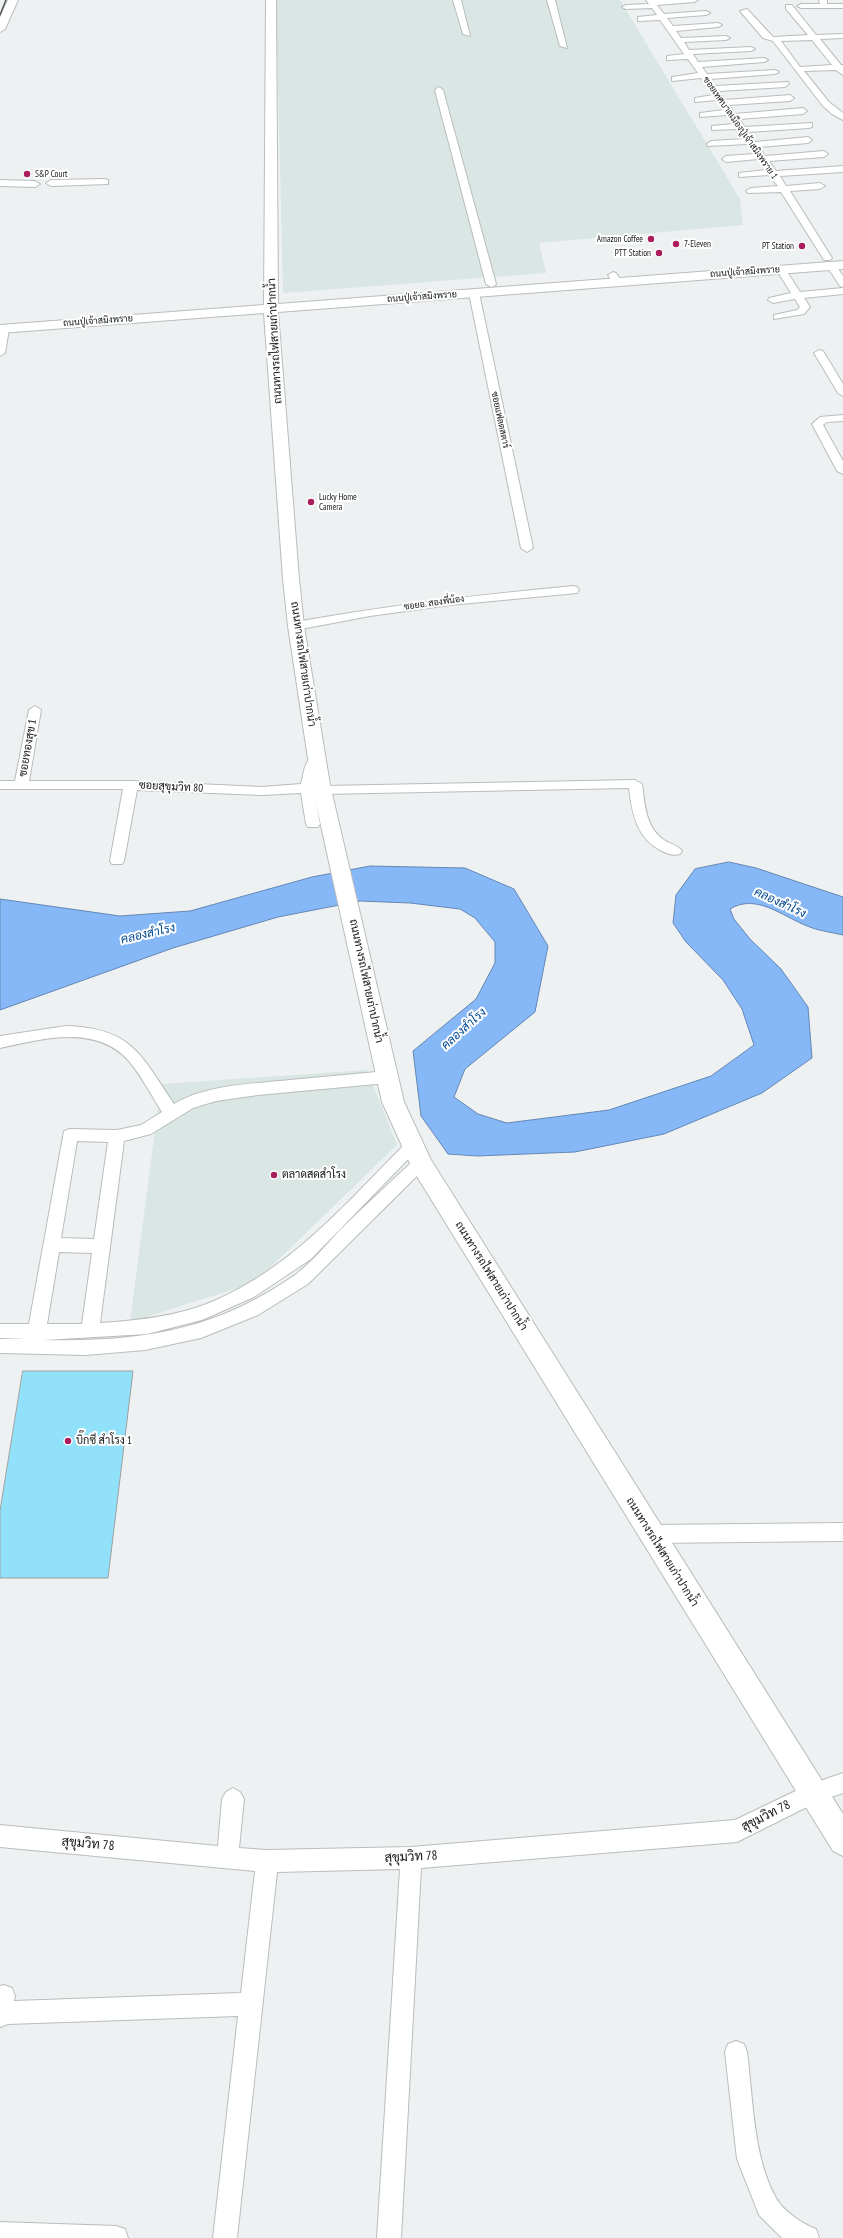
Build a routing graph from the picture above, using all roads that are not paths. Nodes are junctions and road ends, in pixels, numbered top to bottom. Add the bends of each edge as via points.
1 (13, 0) edge
2 (271, 0) edge
3 (457, 0) edge
4 (551, 0) edge
5 (694, 0) edge
6 (652, 3) edge
7 (824, 3) edge
8 (801, 6) dead end
9 (843, 6) edge
10 (626, 7) dead end
11 (789, 7) dead end
12 (744, 11) dead end
13 (706, 13) dead end
14 (662, 16) junction
15 (641, 19) dead end
16 (718, 25) dead end
17 (0, 29) edge
18 (669, 29) junction
19 (467, 34) dead end
20 (843, 36) edge
21 (815, 37) junction
22 (726, 38) dead end
23 (680, 40) junction
24 (776, 40) junction
25 (564, 46) dead end
26 (751, 48) dead end
27 (689, 54) junction
28 (670, 58) dead end
29 (764, 60) dead end
30 (696, 65) junction
31 (800, 69) junction
32 (841, 69) edge
33 (775, 72) dead end
34 (675, 79) dead end
35 (708, 81) junction
36 (784, 84) dead end
37 (682, 86) dead end
38 (439, 90) dead end
39 (790, 98) dead end
40 (698, 100) dead end
41 (721, 100) junction
42 (803, 111) dead end
43 (730, 114) junction
44 (703, 115) dead end
45 (843, 117) edge
46 (809, 124) dead end
47 (715, 128) dead end
48 (740, 128) junction
49 (808, 140) dead end
50 (751, 143) junction
51 (711, 144) dead end
52 (824, 154) dead end
53 (761, 157) junction
54 (726, 159) dead end
55 (843, 169) edge
56 (773, 173) junction
57 (742, 175) dead end
58 (105, 182) dead end
59 (0, 183) edge
60 (51, 183) dead end
61 (35, 184) dead end
62 (820, 186) dead end
63 (784, 189) junction
64 (751, 191) dead end
65 (843, 257) edge
66 (834, 263) edge
67 (781, 269) junction
68 (615, 278) junction
69 (491, 284) junction
70 (843, 284) edge
71 (843, 291) edge
72 (474, 293) junction
73 (799, 294) junction
74 (772, 300) dead end
75 (271, 304) junction
76 (778, 317) dead end
77 (1, 326) edge
78 (0, 353) edge
79 (819, 353) dead end
80 (843, 393) edge
81 (843, 418) edge
82 (843, 470) edge
83 (527, 548) dead end
84 (573, 590) dead end
85 (296, 626) junction
86 (35, 710) dead end
87 (0, 784) edge
88 (21, 785) junction
89 (131, 785) junction
90 (315, 789) junction
91 (313, 824) dead end
92 (675, 851) dead end
93 (117, 862) dead end
94 (0, 1042) edge
95 (387, 1077) junction
96 (171, 1112) junction
97 (117, 1136) junction
98 (417, 1155) junction
99 (52, 1245) junction
100 (101, 1246) junction
101 (198, 1323) junction
102 (0, 1331) edge
103 (90, 1331) junction
104 (36, 1339) junction
105 (0, 1346) edge
106 (843, 1532) edge
107 (651, 1534) junction
108 (843, 1783) edge
109 (813, 1792) junction
110 (233, 1799) dead end
111 (0, 1836) edge
112 (843, 1841) edge
113 (228, 1857) junction
114 (411, 1858) junction
115 (267, 1860) junction
116 (251, 2004) junction
117 (1, 2008) edge
118 (736, 2052) dead end
119 (0, 2234) edge
120 (87, 2237) edge
121 (116, 2238) edge
122 (225, 2238) edge
123 (389, 2238) edge
124 (807, 2238) edge

1 - 17 main road
2 - 75 main road, ถนนทางรถไฟสายเก่าปากน้ำ
3 - 19 street
4 - 25 street
5 - 6 street
6 - 10 street
6 - 14 street, ซอยเทศบาลเมืองปู่เจ้าสมิงพราย 1
7 - 8 street
7 - 9 street
11 - 21 street
12 - 24 street via 766,36
13 - 14 street
14 - 15 street
14 - 18 street, ซอยเทศบาลเมืองปู่เจ้าสมิงพราย 1
16 - 18 street
18 - 23 street, ซอยเทศบาลเมืองปู่เจ้าสมิงพราย 1
20 - 21 street
21 - 24 street
21 - 32 street
22 - 23 street
23 - 27 street, ซอยเทศบาลเมืองปู่เจ้าสมิงพราย 1
24 - 31 street
26 - 27 street
27 - 28 street
27 - 30 street, ซอยเทศบาลเมืองปู่เจ้าสมิงพราย 1
29 - 30 street
30 - 35 street, ซอยเทศบาลเมืองปู่เจ้าสมิงพราย 1
31 - 32 street
31 - 45 street via 825,103
33 - 35 street
34 - 35 street
35 - 36 street
35 - 37 street
35 - 41 street, ซอยเทศบาลเมืองปู่เจ้าสมิงพราย 1
38 - 69 street
39 - 41 street
40 - 41 street
41 - 43 street, ซอยเทศบาลเมืองปู่เจ้าสมิงพราย 1
42 - 43 street
43 - 44 street
43 - 48 street, ซอยเทศบาลเมืองปู่เจ้าสมิงพราย 1
46 - 48 street
47 - 48 street
48 - 50 street, ซอยเทศบาลเมืองปู่เจ้าสมิงพราย 1
49 - 50 street
50 - 51 street
50 - 53 street, ซอยเทศบาลเมืองปู่เจ้าสมิงพราย 1
52 - 53 street
53 - 54 street
53 - 56 street, ซอยเทศบาลเมืองปู่เจ้าสมิงพราย 1
55 - 56 street
56 - 57 street
56 - 63 street, ซอยเทศบาลเมืองปู่เจ้าสมิงพราย 1
58 - 60 street
59 - 61 street
62 - 63 street
63 - 64 street
63 - 66 street, ซอยเทศบาลเมืองปู่เจ้าสมิงพราย 1
65 - 66 main road, ถนนปู่เจ้าสมิงพราย
66 - 67 main road, ถนนปู่เจ้าสมิงพราย
66 - 68 main road, ถนนปู่เจ้าสมิงพราย
66 - 70 street
67 - 68 main road, ถนนปู่เจ้าสมิงพราย
67 - 73 street
68 - 69 main road, ถนนปู่เจ้าสมิงพราย
68 - 72 main road, ถนนปู่เจ้าสมิงพราย
69 - 75 main road, ถนนปู่เจ้าสมิงพราย
71 - 73 street
72 - 75 main road, ถนนปู่เจ้าสมิงพราย
72 - 83 street, ซอยแฟลตสตาร์
73 - 74 street
73 - 76 street via 804,310
75 - 77 main road, ถนนปู่เจ้าสมิงพราย
75 - 85 main road, ถนนทางรถไฟสายเก่าปากน้ำ via 290,579
77 - 78 street
79 - 80 street
81 - 82 street via 824,419 817,424
84 - 85 street, ซอยอ. สองพี่น้อง via 450,601
85 - 90 main road, ถนนทางรถไฟสายเก่าปากน้ำ via 317,759
86 - 88 street, ซอยทองสุข 1
87 - 88 street, ซอยสุขุมวิท 80
88 - 89 street, ซอยสุขุมวิท 80
89 - 90 street, ซอยสุขุมวิท 80 via 256,790
89 - 93 street
90 - 91 street
90 - 92 street, ซอยสุขุมวิท 80 via 635,784 645,832 662,846
90 - 95 main road, ถนนทางรถไฟสายเก่าปากน้ำ via 340,865
94 - 96 street via 34,1035 66,1033 86,1033 112,1040 128,1050
95 - 96 street via 216,1095
95 - 98 main road, ถนนทางรถไฟสายเก่าปากน้ำ via 393,1102
96 - 97 street via 145,1130
97 - 99 street via 70,1135
97 - 100 street
98 - 101 street via 318,1251 302,1279 252,1310
98 - 107 main road, ถนนทางรถไฟสายเก่าปากน้ำ
99 - 100 street
99 - 104 street
100 - 103 street
101 - 103 street
101 - 104 street via 138,1344 86,1348
102 - 104 street
103 - 104 street
104 - 105 street
106 - 107 street
107 - 109 main road, ถนนทางรถไฟสายเก่าปากน้ำ
108 - 109 street, สุขุมวิท 78
109 - 112 main road, ถนนทางรถไฟสายเก่าปากน้ำ
109 - 114 street, สุขุมวิท 78 via 737,1831
110 - 113 street
111 - 113 street, สุขุมวิท 78
113 - 115 street, สุขุมวิท 78
114 - 115 street, สุขุมวิท 78
114 - 123 street
115 - 116 street
116 - 117 street
116 - 122 street
118 - 124 street via 749,2159 764,2200 767,2207 795,2234
119 - 120 street
120 - 121 street

